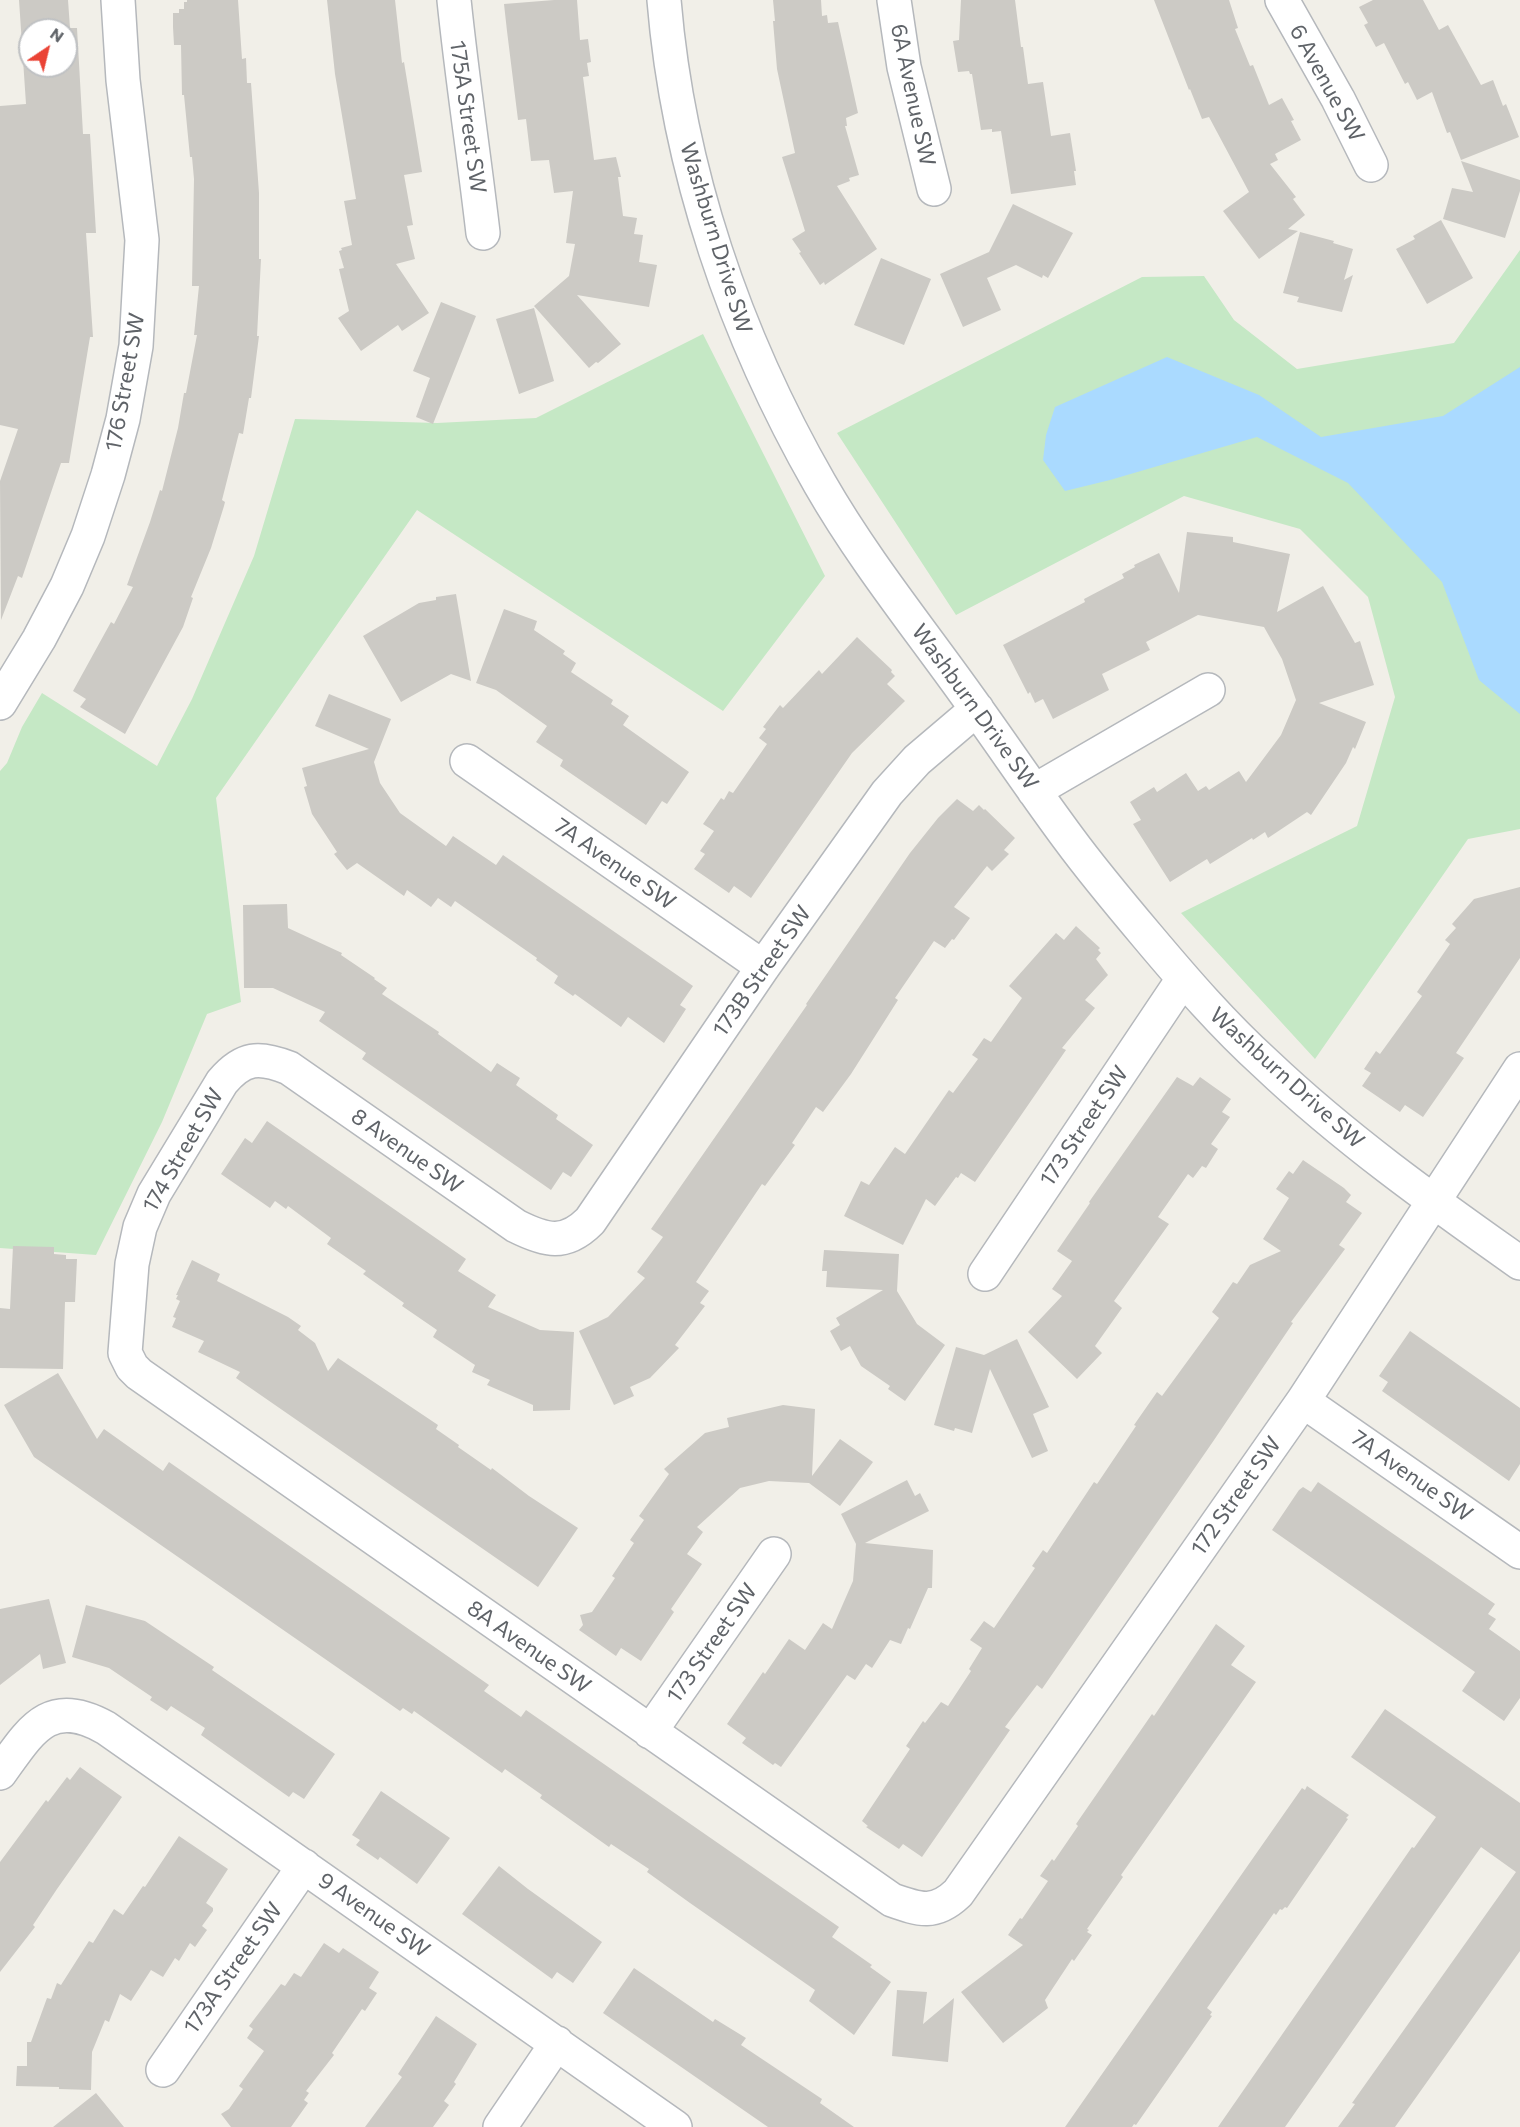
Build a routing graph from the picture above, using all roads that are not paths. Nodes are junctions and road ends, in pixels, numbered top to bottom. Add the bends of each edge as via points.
1 (118, 0) edge
2 (454, 0) edge
3 (664, 0) edge
4 (894, 0) edge
5 (1282, 0) edge
6 (1371, 165) dead end
7 (934, 189) dead end
8 (483, 233) dead end
9 (1208, 690) dead end
10 (0, 704) edge
11 (977, 709) junction
12 (467, 761) dead end
13 (1034, 791) junction
14 (763, 968) junction
15 (1183, 978) junction
16 (257, 1059) joint
17 (1520, 1069) edge
18 (1432, 1201) junction
19 (559, 1239) joint
20 (1520, 1263) edge
21 (986, 1274) dead end
22 (132, 1367) joint
23 (1303, 1401) junction
24 (1520, 1552) edge
25 (774, 1554) dead end
26 (650, 1732) junction
27 (0, 1773) edge
28 (304, 1866) junction
29 (934, 1909) joint
30 (557, 2043) junction
31 (163, 2070) dead end
32 (500, 2127) edge
33 (675, 2127) edge

1 - 10 street, 176 Street SW via 142,240 136,346 123,419 88,536 39,639
2 - 8 street, 175A Street SW
3 - 11 street, Washburn Drive SW via 684,132 723,274 751,350 827,496
4 - 7 street, 6A Avenue SW via 903,67
5 - 6 street, 6 Avenue SW
9 - 13 street
11 - 13 street, Washburn Drive SW
11 - 14 street, 173B Street SW via 917,760 887,793
12 - 14 street, 7A Avenue SW
13 - 15 street, Washburn Drive SW via 1070,841
14 - 19 street, 173B Street SW via 590,1221 579,1232
15 - 18 street, Washburn Drive SW via 1264,1063
15 - 21 street, 173 Street SW
16 - 19 street, 8 Avenue SW via 289,1068 516,1226
16 - 22 street, 174 Street SW via 237,1067 222,1082 154,1194 140,1227 132,1264 125,1353
17 - 18 street, 172 Street SW
18 - 20 street, Washburn Drive SW
18 - 23 street, 172 Street SW
22 - 26 street, 8A Avenue SW
23 - 24 street, 7A Avenue SW
23 - 29 street, 172 Street SW via 958,1893
25 - 26 street, 173 Street SW
26 - 29 street, 8A Avenue SW via 892,1900 914,1908
27 - 28 street, 9 Avenue SW via 38,1724 67,1715 93,1720
28 - 30 street, 9 Avenue SW
28 - 31 street, 173A Street SW
30 - 32 street
30 - 33 street, 9 Avenue SW

